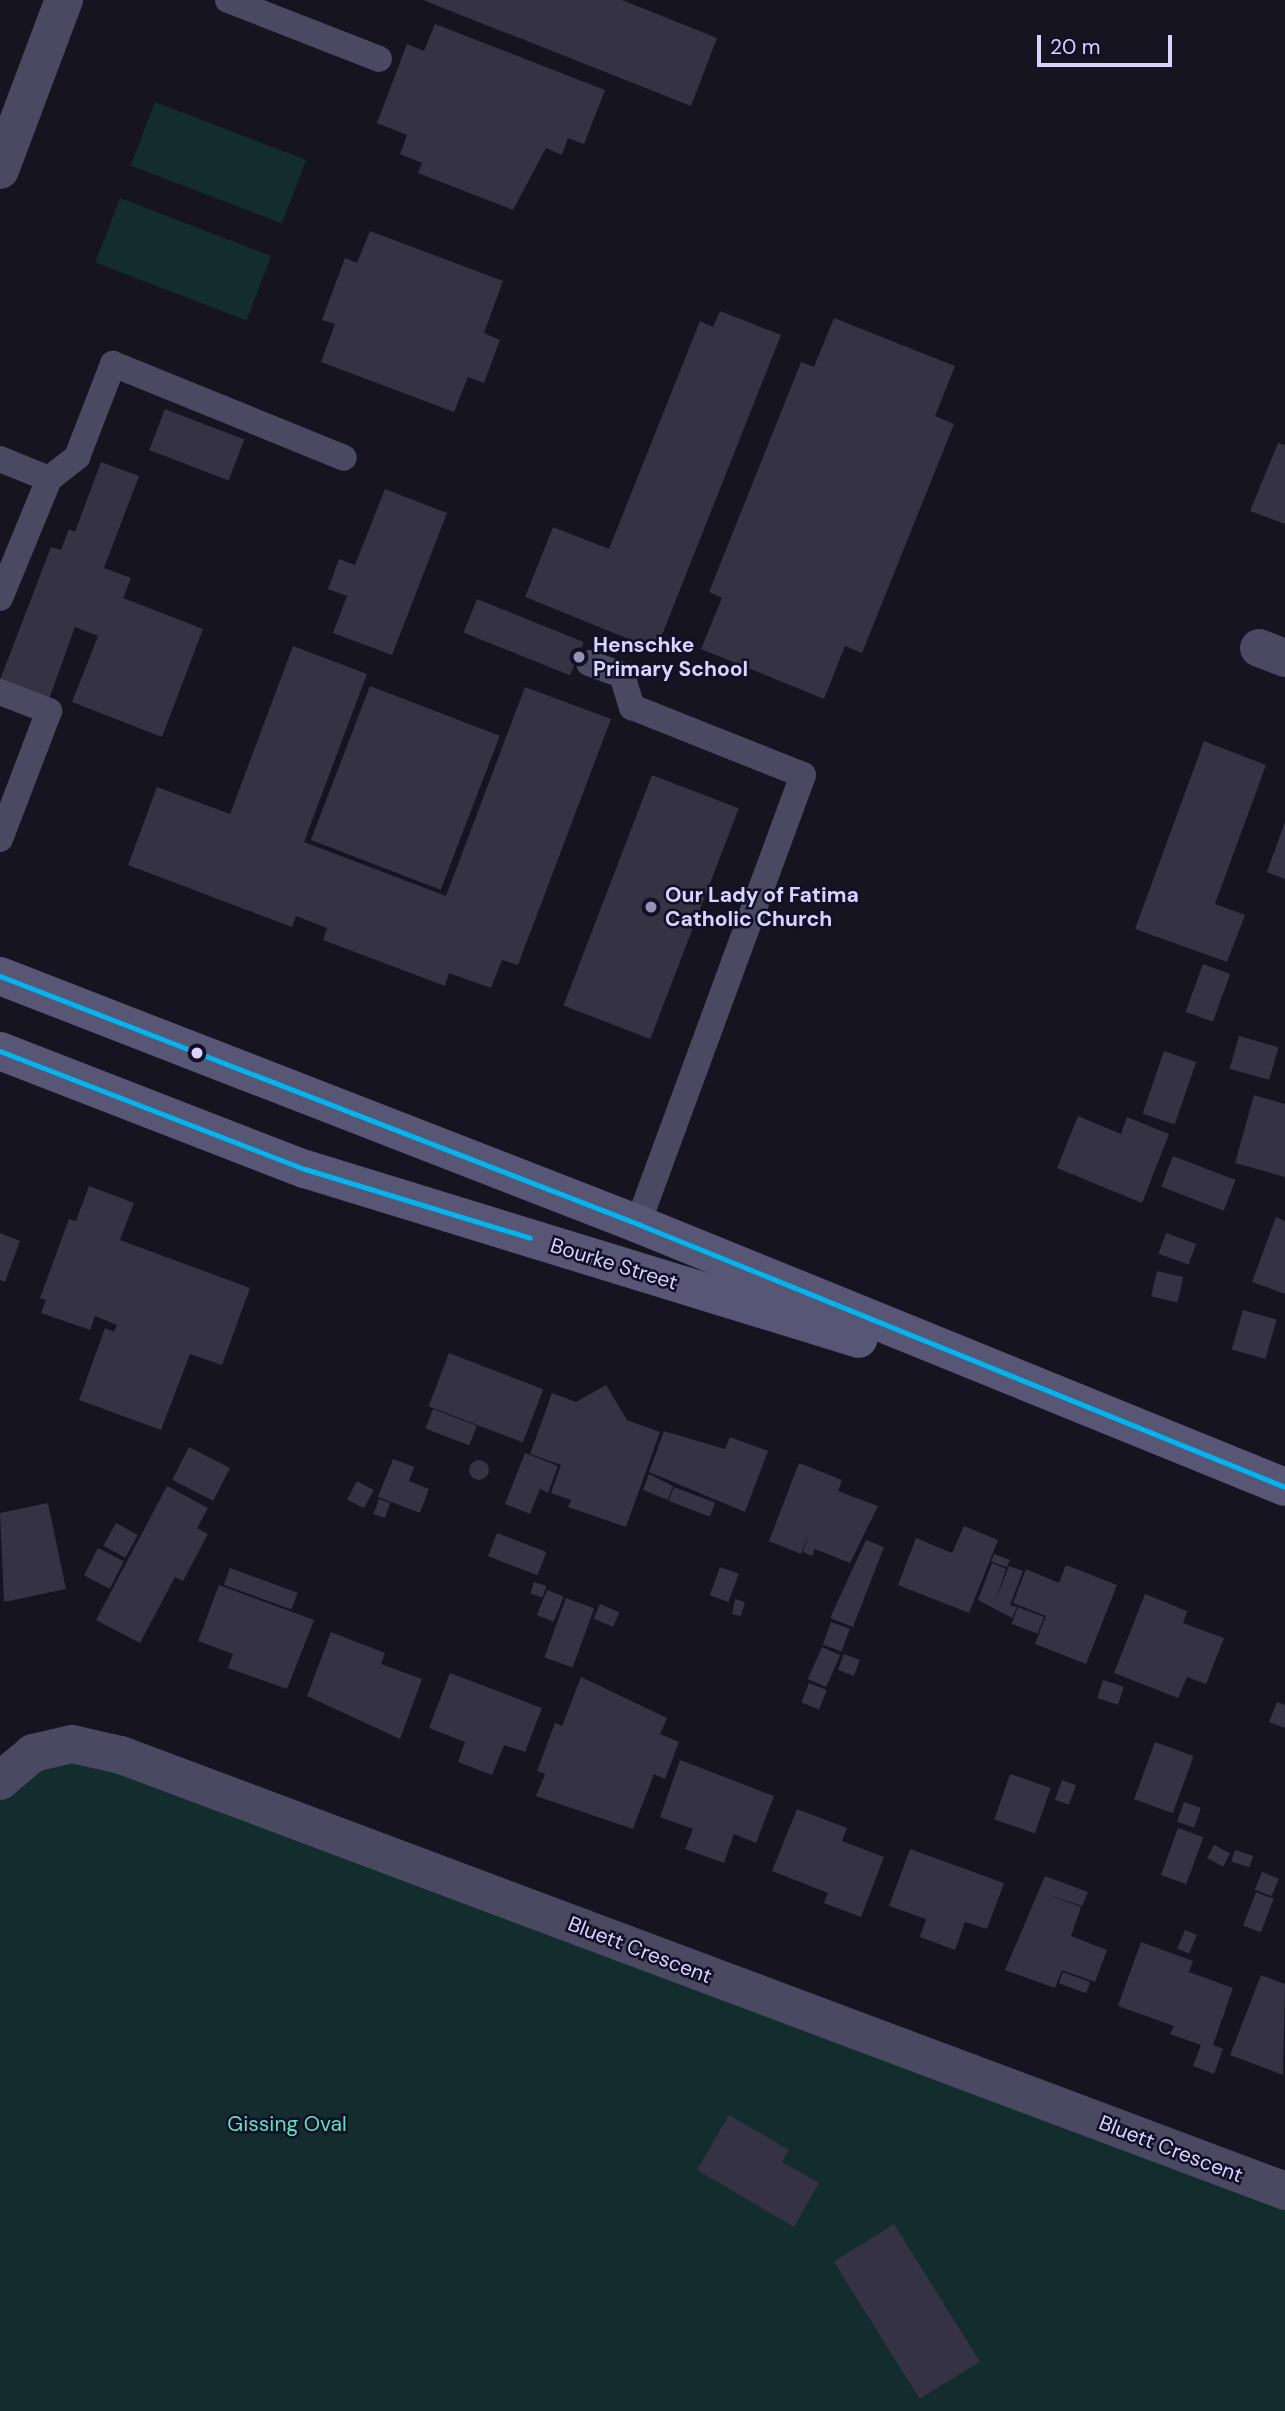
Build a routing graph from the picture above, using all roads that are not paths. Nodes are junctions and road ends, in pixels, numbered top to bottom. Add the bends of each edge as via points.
1 (64, 0) edge
2 (228, 0) edge
3 (379, 60) dead end
4 (0, 170) edge
5 (344, 458) dead end
6 (0, 459) edge
7 (49, 479) junction
8 (0, 598) edge
9 (589, 663) dead end
10 (0, 692) edge
11 (0, 839) edge
12 (0, 976) edge
13 (0, 1051) edge
14 (638, 1224) junction
15 (1075, 1406) junction
16 (1285, 1486) edge
17 (0, 1781) edge
18 (1285, 2191) edge

1 - 4 street
2 - 3 lane
5 - 7 lane via 113,364 77,457
6 - 7 lane
7 - 8 lane
9 - 14 lane via 622,675 632,707 803,775
10 - 11 lane via 48,711
12 - 14 main road, Bourke Street
13 - 15 main road, Bourke Street via 305,1169
14 - 15 main road, Bourke Street
15 - 16 main road, Bourke Street
17 - 18 street, Bluett Crescent via 33,1753 59,1747 121,1755

